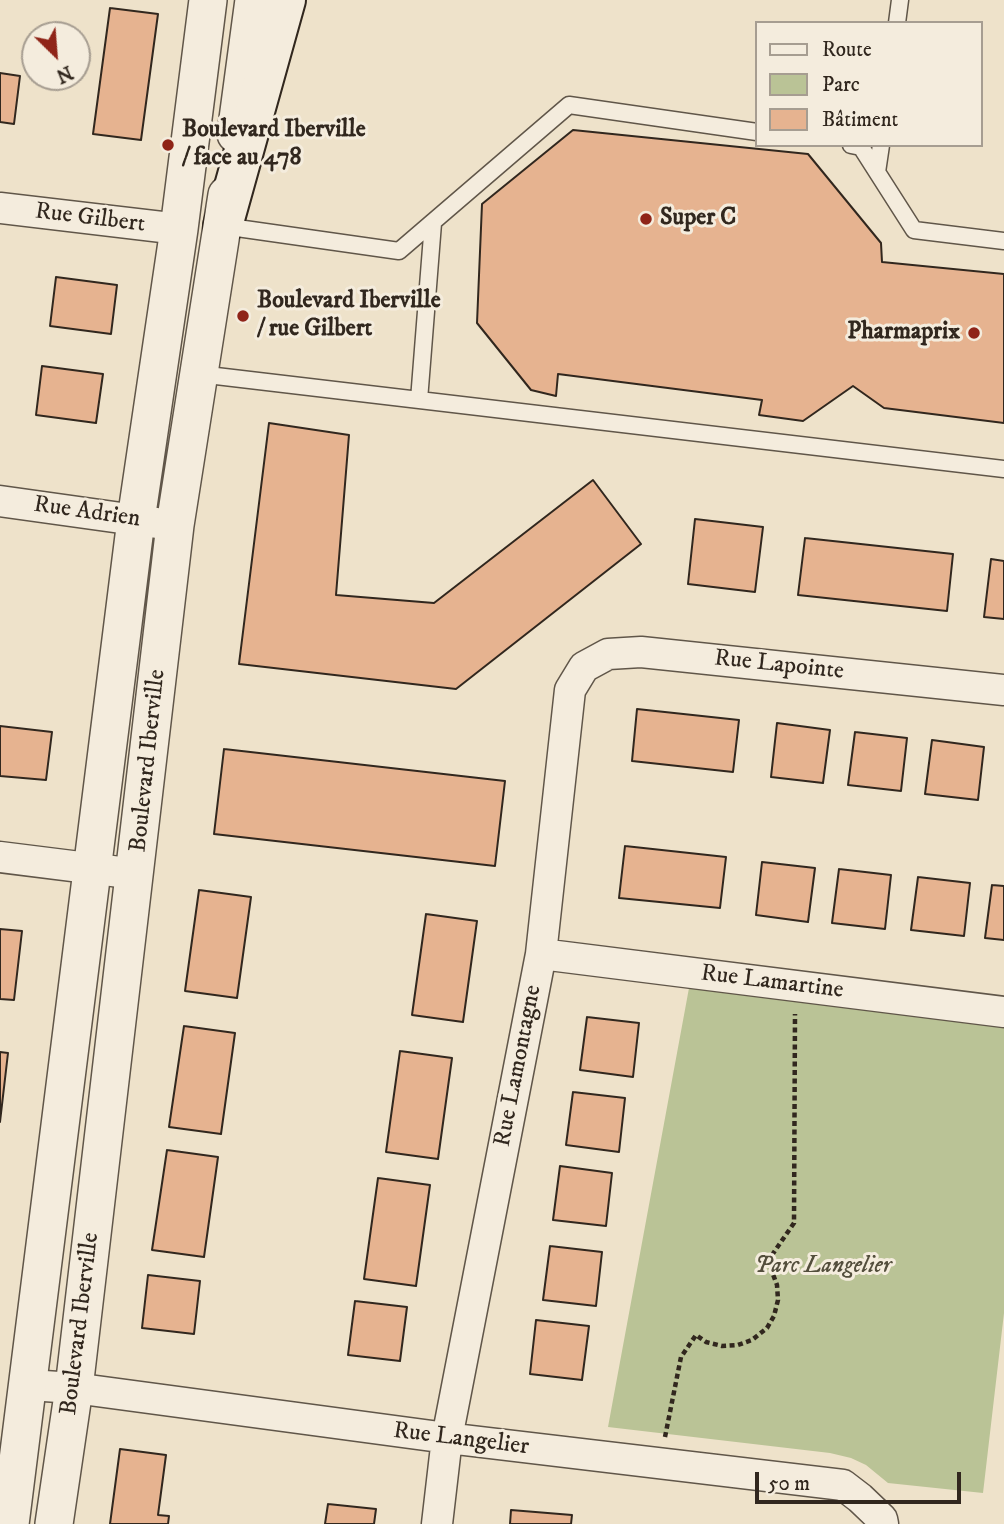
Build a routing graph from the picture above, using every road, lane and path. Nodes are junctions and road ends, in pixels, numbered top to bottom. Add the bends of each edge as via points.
1 (208, 0) edge
2 (254, 0) edge
3 (286, 0) edge
4 (900, 0) edge
5 (897, 21) edge
6 (755, 132) edge
7 (861, 147) edge
8 (881, 147) edge
9 (877, 172) junction
10 (0, 208) edge
11 (433, 223) junction
12 (223, 226) junction
13 (179, 229) junction
14 (1004, 241) edge
15 (200, 374) junction
16 (419, 400) junction
17 (1004, 469) edge
18 (0, 501) edge
19 (136, 520) junction
20 (175, 525) junction
21 (570, 690) joint
22 (1004, 690) edge
23 (0, 857) edge
24 (91, 870) junction
25 (136, 874) junction
26 (541, 954) junction
27 (796, 986) junction
28 (1004, 1012) edge
29 (29, 1385) junction
30 (74, 1388) junction
31 (447, 1438) junction
32 (10, 1442) edge
33 (660, 1464) junction
34 (882, 1522) edge
35 (10, 1524) edge
36 (54, 1524) edge
37 (437, 1524) edge

1 - 13 street, Boulevard Iberville
2 - 12 street, Boulevard Iberville
3 - 12 main road
4 - 5 lane
6 - 11 lane via 569,105
7 - 9 lane
8 - 9 lane
9 - 14 lane via 914,230
10 - 13 street, Rue Gilbert
11 - 12 lane via 400,251
11 - 16 lane
12 - 15 street, Boulevard Iberville
13 - 19 street, Boulevard Iberville
15 - 16 lane
15 - 20 street, Boulevard Iberville
16 - 17 lane
18 - 19 street, Rue Adrien
19 - 20 street, Rue Adrien
19 - 24 street, Boulevard Iberville
20 - 25 street, Boulevard Iberville
21 - 22 street, Rue Lapointe via 584,667 608,654 641,652
21 - 26 street, Rue Lamontagne
23 - 24 street
24 - 25 street
24 - 29 street, Boulevard Iberville
25 - 30 street, Boulevard Iberville
26 - 27 street, Rue Lamartine
26 - 31 street, Rue Lamontagne
27 - 28 street, Rue Lamartine
27 - 33 path via 793,1223 772,1255 778,1300 774,1316 767,1328 738,1345 722,1346 696,1335 681,1357
29 - 30 street, Rue Langelier
29 - 32 street, Boulevard Iberville
30 - 31 street, Rue Langelier
30 - 36 street, Boulevard Iberville
31 - 33 street, Rue Langelier
31 - 37 street, Rue Lamontagne
32 - 35 street, Boulevard Iberville
33 - 34 street, Rue Langelier via 843,1485

